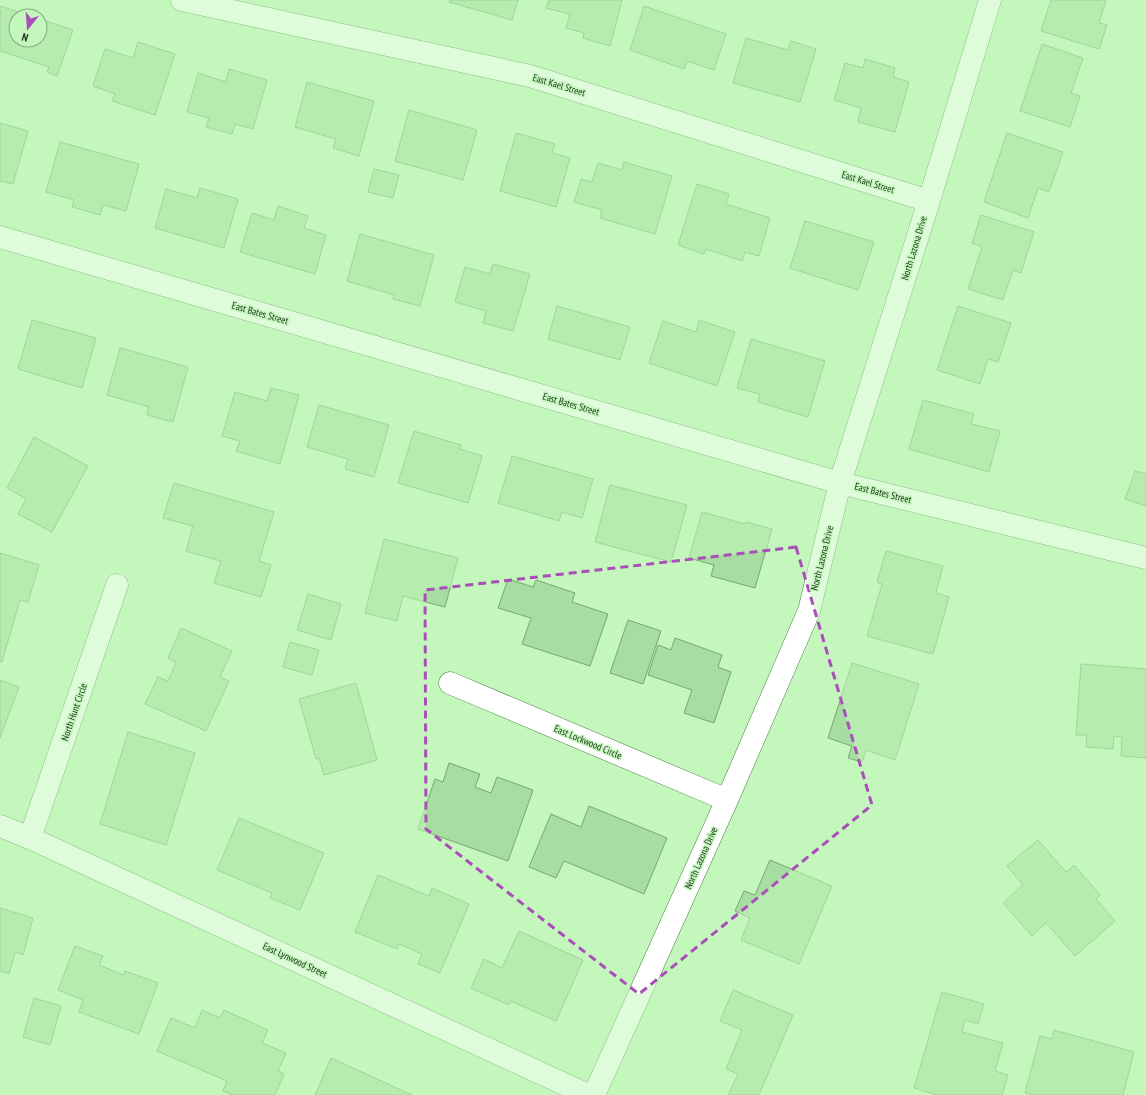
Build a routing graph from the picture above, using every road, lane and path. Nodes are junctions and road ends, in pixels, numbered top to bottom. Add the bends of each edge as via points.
1 (182, 0) edge
2 (990, 0) edge
3 (929, 201) junction
4 (0, 238) edge
5 (840, 483) junction
6 (1146, 558) edge
7 (118, 586) dead end
8 (450, 683) dead end
9 (727, 800) junction
10 (0, 826) edge
11 (30, 838) junction
12 (588, 1095) edge
13 (594, 1095) edge

1 - 3 street, East Kael Street via 530,76
2 - 3 street, North Lazona Drive
3 - 5 street, North Lazona Drive
4 - 5 street, East Bates Street
5 - 6 street, East Bates Street
5 - 9 street, North Lazona Drive via 809,611
7 - 11 street, North Hunt Circle
8 - 9 street, East Lockwood Circle
9 - 13 street, North Lazona Drive
10 - 11 street, East Lynwood Street
11 - 12 street, East Lynwood Street

